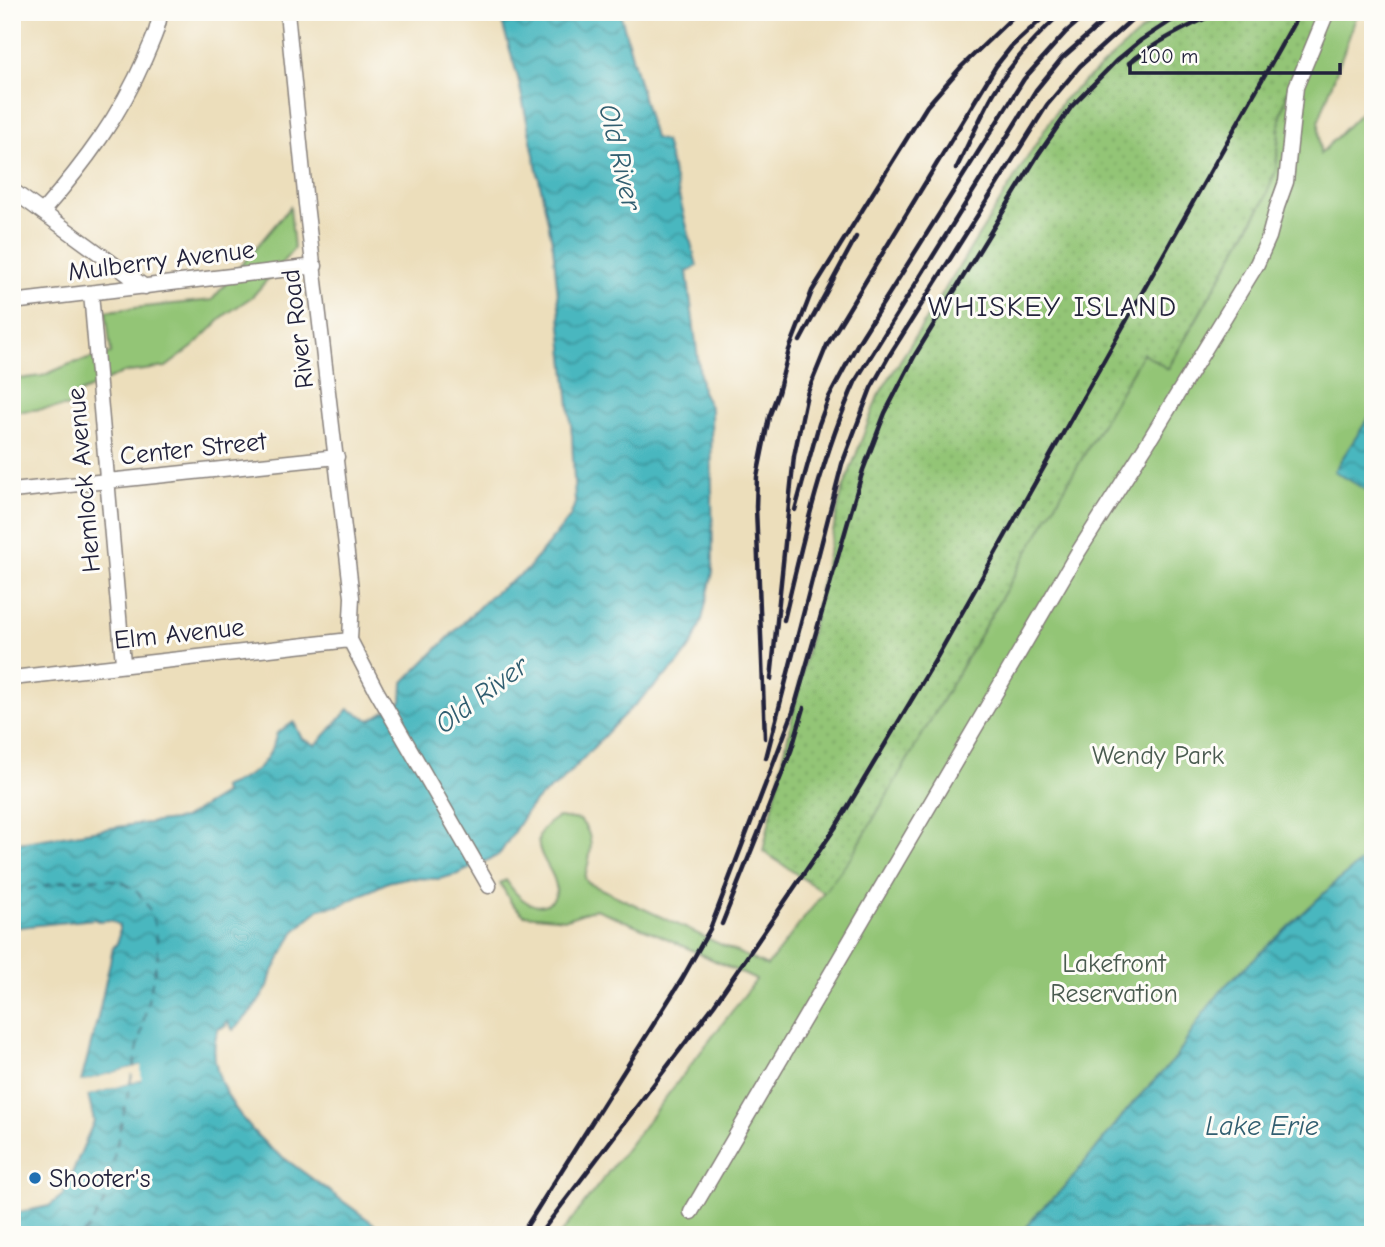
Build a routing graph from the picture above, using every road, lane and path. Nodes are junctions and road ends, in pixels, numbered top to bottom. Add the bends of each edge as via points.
1 (160, 12) edge
2 (287, 12) edge
3 (1327, 12) edge
4 (12, 190) edge
5 (43, 211) junction
6 (314, 267) junction
7 (145, 287) junction
8 (91, 293) junction
9 (12, 302) edge
10 (337, 457) junction
11 (108, 481) junction
12 (12, 491) edge
13 (350, 640) junction
14 (123, 663) junction
15 (12, 678) edge
16 (489, 886) dead end
17 (691, 1212) dead end

1 - 5 street via 136,79 107,131
2 - 6 street, River Road
3 - 17 street via 1296,87 1286,182 1256,264 1077,554
4 - 5 street
5 - 7 street
6 - 7 street, Mulberry Avenue
6 - 10 street, River Road
7 - 8 street, Mulberry Avenue
8 - 9 street, Mulberry Avenue
8 - 11 street, Hemlock Avenue
10 - 11 street, Center Street
10 - 13 street, River Road via 352,597
11 - 12 street, Center Street
11 - 14 street, Hemlock Avenue
13 - 14 street, Elm Avenue
13 - 16 street
14 - 15 street, Elm Avenue

